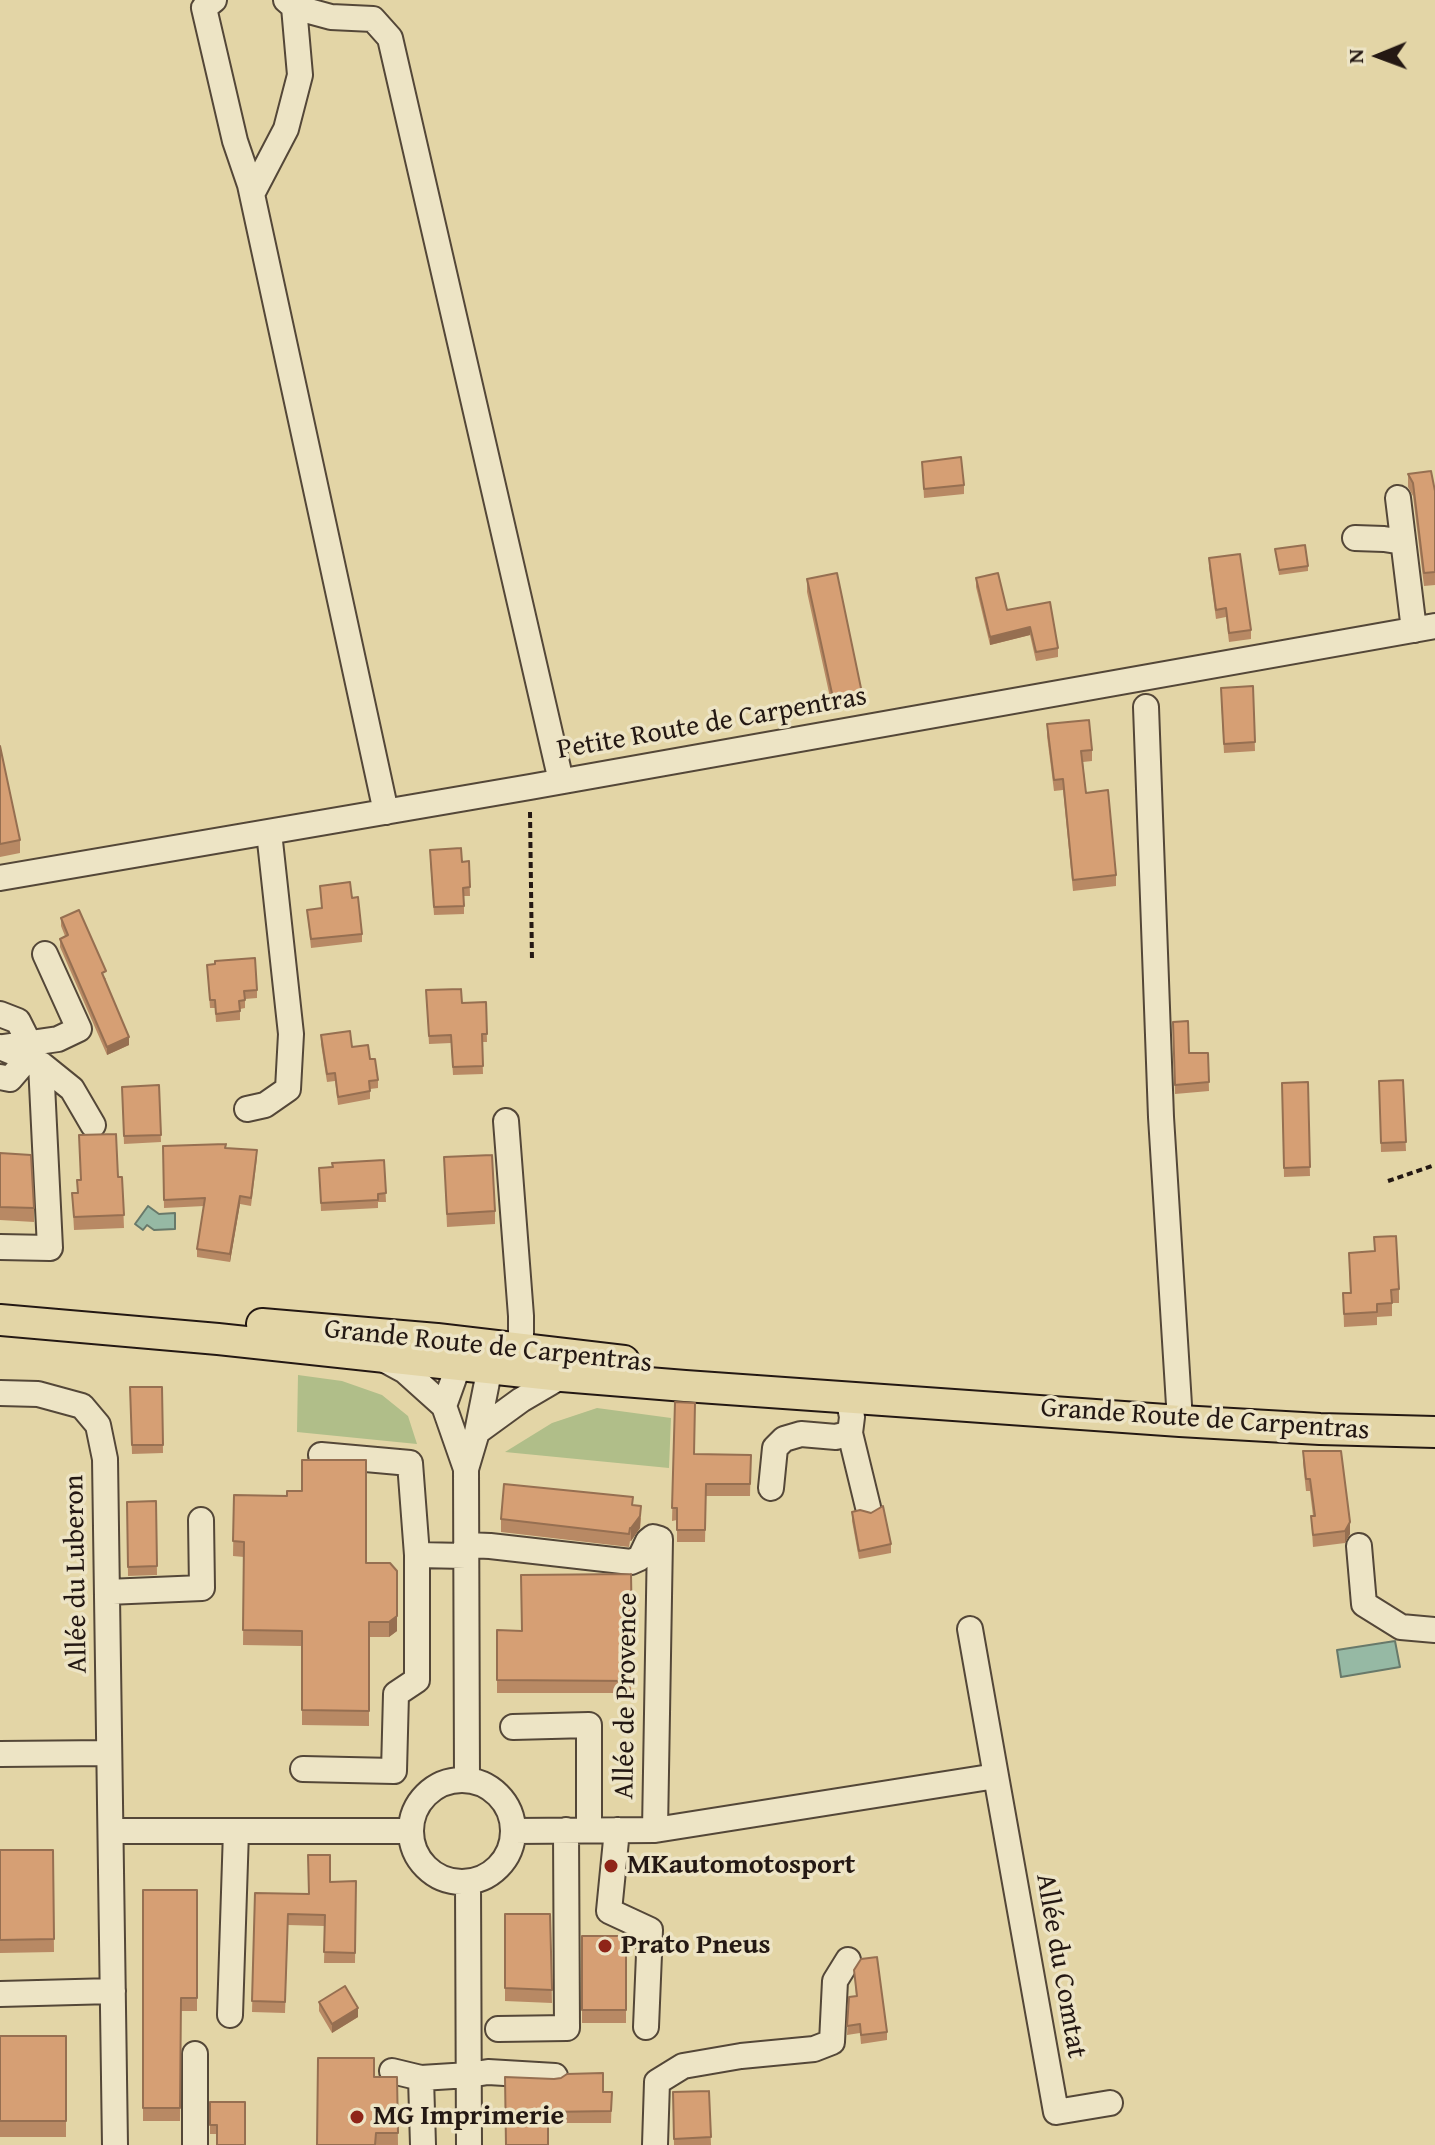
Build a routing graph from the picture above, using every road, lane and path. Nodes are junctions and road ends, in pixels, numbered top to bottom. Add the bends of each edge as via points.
1 (214, 0) edge
2 (290, 4) edge
3 (252, 194) junction
4 (1398, 498) dead end
5 (1355, 538) dead end
6 (1403, 542) junction
7 (1424, 628) edge
8 (1146, 707) dead end
9 (561, 781) junction
10 (530, 787) junction
11 (386, 812) junction
12 (269, 832) junction
13 (0, 878) edge
14 (45, 954) dead end
15 (532, 961) dead end
16 (0, 1014) edge
17 (0, 1047) edge
18 (33, 1055) junction
19 (0, 1077) edge
20 (247, 1109) dead end
21 (506, 1121) dead end
22 (93, 1125) dead end
23 (1435, 1165) edge
24 (1388, 1181) dead end
25 (0, 1247) edge
26 (0, 1301) edge
27 (0, 1320) edge
28 (437, 1339) junction
29 (521, 1349) junction
30 (378, 1357) junction
31 (471, 1362) junction
32 (558, 1365) junction
33 (0, 1393) edge
34 (848, 1397) junction
35 (975, 1405) junction
36 (444, 1406) junction
37 (1180, 1421) junction
38 (477, 1432) junction
39 (1435, 1432) edge
40 (850, 1433) junction
41 (321, 1455) dead end
42 (466, 1469) junction
43 (771, 1488) dead end
44 (868, 1507) dead end
45 (201, 1520) dead end
46 (1359, 1546) dead end
47 (466, 1550) junction
48 (417, 1555) junction
49 (107, 1592) junction
50 (970, 1629) dead end
51 (1435, 1630) edge
52 (513, 1727) dead end
53 (109, 1753) junction
54 (0, 1754) edge
55 (303, 1769) dead end
56 (996, 1776) junction
57 (467, 1780) junction
58 (578, 1830) junction
59 (617, 1830) junction
60 (655, 1830) junction
61 (111, 1831) junction
62 (236, 1831) junction
63 (411, 1831) junction
64 (513, 1831) junction
65 (468, 1882) junction
66 (848, 1960) dead end
67 (113, 1991) junction
68 (0, 1994) edge
69 (230, 2015) dead end
70 (646, 2027) dead end
71 (498, 2029) dead end
72 (195, 2054) dead end
73 (392, 2071) dead end
74 (469, 2075) junction
75 (555, 2076) edge
76 (421, 2078) junction
77 (1110, 2103) dead end
78 (115, 2145) edge
79 (195, 2145) edge
80 (423, 2145) edge
81 (469, 2145) edge
82 (655, 2145) edge

1 - 3 street via 204,8
2 - 3 street via 300,75 286,129
2 - 9 street via 331,17 373,19 390,38
3 - 11 street
4 - 6 street
5 - 6 street
6 - 7 street
7 - 9 street, Petite Route de Carpentras
8 - 37 street via 1161,1117
9 - 10 street, Petite Route de Carpentras
10 - 11 street, Petite Route de Carpentras
10 - 15 path
11 - 12 street, Petite Route de Carpentras
12 - 13 street, Petite Route de Carpentras
12 - 20 street via 291,1034 288,1089 265,1105
14 - 18 street via 79,1029
16 - 18 street via 18,1021
17 - 18 street
18 - 19 street via 10,1079
18 - 22 street via 72,1089
18 - 25 street via 50,1248
21 - 29 street
23 - 24 path
26 - 28 main road, Grande Route de Carpentras
27 - 30 main road, Grande Route de Carpentras
28 - 29 main road, Grande Route de Carpentras
28 - 31 street
29 - 32 main road, Grande Route de Carpentras
30 - 31 main road, Grande Route de Carpentras
30 - 36 street via 405,1371
31 - 32 main road, Grande Route de Carpentras
31 - 36 street
31 - 38 street via 488,1377
32 - 34 main road, Grande Route de Carpentras
32 - 35 main road, Grande Route de Carpentras
32 - 38 street
33 - 49 street, Allée du Luberon via 38,1394 82,1406 98,1425 105,1459
34 - 35 main road, Grande Route de Carpentras
34 - 40 street
35 - 37 main road, Grande Route de Carpentras
36 - 42 street
37 - 39 main road, Grande Route de Carpentras
38 - 42 street
40 - 43 street via 784,1439 775,1448
40 - 44 street
41 - 48 street via 410,1463
42 - 47 street
45 - 49 street via 202,1588
46 - 51 street via 1364,1604 1401,1627
47 - 48 street
47 - 57 street
47 - 60 street, Allée de Provence via 631,1562 640,1558 653,1537 660,1539
48 - 55 street via 417,1680 396,1694 394,1771
49 - 53 street, Allée du Luberon
50 - 56 street, Allée du Comtat
52 - 58 street via 589,1725
53 - 54 street
53 - 61 street, Allée du Luberon
56 - 60 street
56 - 77 street, Allée du Comtat via 1056,2112
57 - 63 street via 434,1787 418,1806
57 - 64 street via 482,1783 505,1802
58 - 59 street, Allée de Provence
58 - 64 street, Allée de Provence
58 - 71 street via 567,2028
59 - 60 street, Allée de Provence
59 - 70 street via 609,1911 650,1930
61 - 62 street
61 - 67 street, Allée du Luberon
62 - 63 street
62 - 69 street
63 - 65 street via 422,1863 451,1881
64 - 65 street via 505,1859 495,1870
65 - 74 street
66 - 82 street via 835,1981 832,2042 814,2049 683,2066 657,2082
67 - 68 street
67 - 78 street, Allée du Luberon
72 - 79 street
73 - 76 street
74 - 75 street
74 - 76 street
74 - 81 street
76 - 80 street

